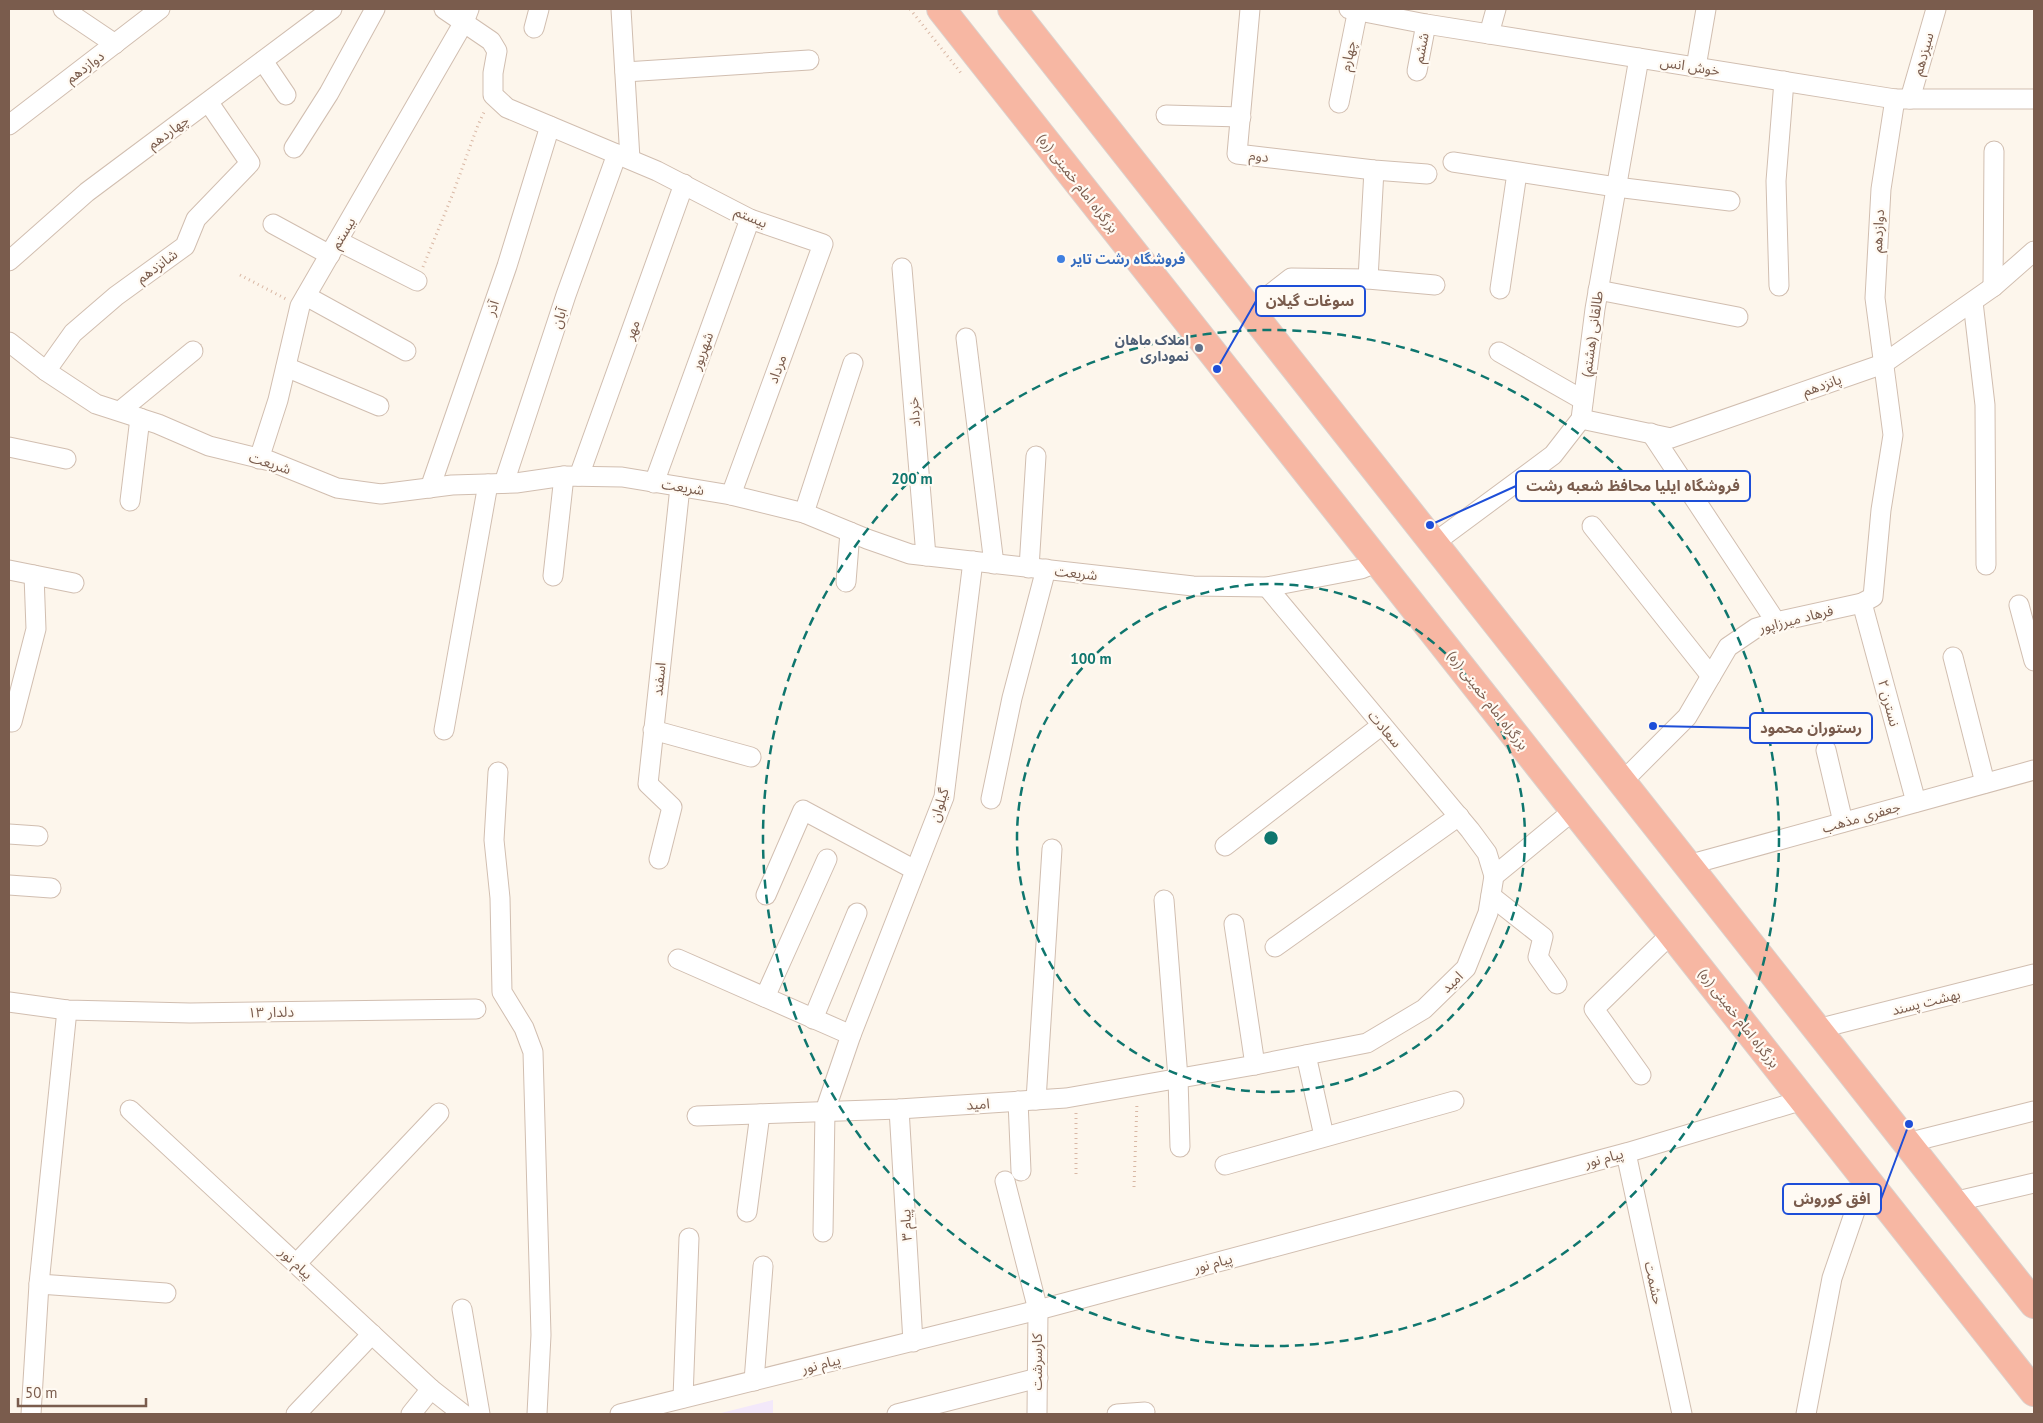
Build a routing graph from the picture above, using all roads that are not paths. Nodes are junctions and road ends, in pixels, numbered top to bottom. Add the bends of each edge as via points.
1 (63, 9) edge
2 (160, 9) edge
3 (332, 9) edge
4 (375, 9) edge
5 (444, 9) edge
6 (539, 9) edge
7 (621, 9) edge
8 (941, 9) edge
9 (1012, 9) edge
10 (1250, 9) edge
11 (1355, 9) edge
12 (1496, 9) edge
13 (1706, 9) edge
14 (1936, 9) edge
15 (466, 15) edge
16 (1426, 24) junction
17 (534, 28) dead end
18 (1489, 34) junction
19 (116, 44) junction
20 (1639, 58) junction
21 (809, 60) dead end
22 (263, 61) junction
23 (1696, 68) junction
24 (1417, 71) dead end
25 (625, 72) junction
26 (1784, 81) junction
27 (286, 95) dead end
28 (1902, 99) junction
29 (2034, 99) edge
30 (208, 103) junction
31 (1339, 103) dead end
32 (1166, 115) dead end
33 (1241, 117) junction
34 (12, 118) edge
35 (550, 126) junction
36 (294, 148) dead end
37 (1994, 151) dead end
38 (624, 157) junction
39 (1453, 162) dead end
40 (1374, 170) junction
41 (1517, 173) junction
42 (1427, 174) dead end
43 (684, 184) junction
44 (1616, 187) junction
45 (1730, 201) dead end
46 (750, 219) junction
47 (273, 224) dead end
48 (822, 244) joint
49 (334, 248) junction
50 (2034, 251) edge
51 (9, 260) edge
52 (902, 268) dead end
53 (1368, 279) junction
54 (418, 282) road end
55 (1435, 285) dead end
56 (1779, 286) dead end
57 (1993, 286) junction
58 (1500, 289) dead end
59 (1598, 290) junction
60 (303, 301) junction
61 (1972, 302) junction
62 (1250, 310) junction
63 (1738, 317) dead end
64 (966, 338) dead end
65 (9, 342) edge
66 (406, 350) dead end
67 (194, 351) dead end
68 (1499, 352) dead end
69 (853, 363) dead end
70 (1883, 364) junction
71 (286, 367) junction
72 (46, 371) junction
73 (1583, 400) junction
74 (379, 406) dead end
75 (120, 412) junction
76 (140, 418) junction
77 (1580, 419) junction
78 (1651, 434) junction
79 (9, 447) edge
80 (1036, 456) dead end
81 (66, 459) dead end
82 (259, 459) junction
83 (571, 476) junction
84 (654, 483) junction
85 (496, 484) junction
86 (680, 487) junction
87 (430, 488) junction
88 (731, 495) junction
89 (130, 501) dead end
90 (804, 513) junction
91 (1592, 526) dead end
92 (850, 532) junction
93 (1434, 543) junction
94 (926, 556) junction
95 (973, 562) junction
96 (1378, 562) junction
97 (994, 564) junction
98 (1986, 565) dead end
99 (1038, 568) junction
100 (9, 570) edge
101 (34, 575) junction
102 (553, 576) dead end
103 (846, 582) dead end
104 (74, 583) dead end
105 (1268, 587) junction
106 (1862, 604) junction
107 (2019, 606) dead end
108 (1776, 622) junction
109 (1953, 657) dead end
110 (2034, 661) edge
111 (1711, 676) junction
112 (12, 722) dead end
113 (1382, 725) junction
114 (444, 730) dead end
115 (654, 730) junction
116 (1826, 750) dead end
117 (751, 757) dead end
118 (2034, 770) edge
119 (498, 772) dead end
120 (1622, 782) junction
121 (1985, 783) junction
122 (991, 799) dead end
123 (1916, 802) junction
124 (1574, 810) junction
125 (1459, 816) junction
126 (1843, 822) junction
127 (9, 834) edge
128 (38, 836) dead end
129 (1225, 846) dead end
130 (1052, 849) dead end
131 (827, 859) dead end
132 (659, 860) dead end
133 (1688, 865) junction
134 (915, 870) junction
135 (1494, 876) junction
136 (9, 885) edge
137 (51, 888) dead end
138 (766, 895) dead end
139 (1491, 896) junction
140 (1164, 900) dead end
141 (857, 913) dead end
142 (1234, 924) dead end
143 (1672, 933) junction
144 (1275, 947) dead end
145 (678, 959) dead end
146 (2034, 974) edge
147 (1557, 984) dead end
148 (765, 997) junction
149 (9, 1002) edge
150 (67, 1010) junction
151 (476, 1010) dead end
152 (813, 1018) junction
153 (1818, 1029) junction
154 (851, 1035) junction
155 (1306, 1055) junction
156 (1255, 1065) junction
157 (1641, 1075) dead end
158 (1178, 1078) junction
159 (1803, 1100) junction
160 (1027, 1101) junction
161 (1454, 1101) dead end
162 (899, 1109) junction
163 (130, 1110) dead end
164 (826, 1111) junction
165 (2034, 1111) edge
166 (439, 1113) dead end
167 (760, 1114) junction
168 (697, 1116) dead end
169 (1324, 1136) junction
170 (1907, 1143) junction
171 (1180, 1147) dead end
172 (1626, 1153) junction
173 (1225, 1165) dead end
174 (1866, 1179) junction
175 (2034, 1183) edge
176 (1953, 1202) junction
177 (747, 1212) dead end
178 (823, 1232) dead end
179 (689, 1238) dead end
180 (296, 1264) junction
181 (763, 1266) dead end
182 (39, 1284) junction
183 (166, 1293) dead end
184 (2034, 1304) edge
185 (462, 1309) dead end
186 (1038, 1310) junction
187 (372, 1334) junction
188 (913, 1342) junction
189 (1038, 1378) junction
190 (754, 1380) junction
191 (432, 1389) junction
192 (2034, 1392) edge
193 (683, 1398) junction
194 (1145, 1412) dead end
195 (31, 1414) edge
196 (296, 1414) edge
197 (411, 1414) edge
198 (463, 1414) edge
199 (480, 1414) edge
200 (537, 1414) edge
201 (620, 1414) edge
202 (897, 1414) edge
203 (1037, 1414) edge
204 (1116, 1414) edge
205 (1682, 1414) edge
206 (1806, 1414) edge

1 - 19 street
2 - 19 street, دوازدهم
3 - 22 street, چهاردهم
4 - 36 street via 329,93
5 - 15 street
6 - 17 street
7 - 25 street
8 - 96 highway, بزرگراه امام خمینی (ره)
9 - 62 highway
10 - 33 street, دوم
11 - 16 street, خوش انس
11 - 31 street, چهارم
12 - 18 street
13 - 23 street
14 - 28 street, سیزدهم
15 - 35 street, بیستم via 497,50 493,95 507,108
15 - 49 street, بیستم
16 - 18 street, خوش انس
16 - 24 street, ششم
18 - 20 street, خوش انس
19 - 34 street, دوازدهم
20 - 23 street, خوش انس
20 - 44 street, طالقانی (هشتم)
21 - 25 street
22 - 27 street
22 - 30 street, چهاردهم
23 - 26 street, خوش انس
25 - 38 street
26 - 28 street, خوش انس
26 - 56 street via 1776,181
28 - 29 street, خوش انس
28 - 70 street, دوازدهم via 1880,189 1875,298
30 - 51 street, چهاردهم via 87,192
30 - 72 street, شانزدهم via 250,163 196,219 185,246 73,332
32 - 33 street
33 - 40 street, دوم via 1237,154
35 - 38 street, بیستم
35 - 87 street, آذر via 507,266
37 - 57 street
38 - 43 street, بیستم
38 - 85 street, آبان via 566,295
39 - 41 street
40 - 42 street, دوم
40 - 53 street
41 - 44 street
41 - 58 street
43 - 46 street, بیستم
43 - 83 street, مهر
44 - 45 street
44 - 59 street, طالقانی (هشتم)
46 - 48 street, بیستم
46 - 84 street, شهریور
47 - 49 street
48 - 88 street, مرداد
49 - 54 street
49 - 60 street, بیستم
50 - 57 street, پانزدهم
52 - 94 street, خرداد
53 - 55 street
53 - 62 street via 1291,278
57 - 61 street, پانزدهم
59 - 63 street
59 - 73 street, طالقانی (هشتم)
60 - 66 street
60 - 71 street, بیستم
61 - 70 street, پانزدهم
61 - 98 street via 1985,405
62 - 93 highway
64 - 97 street
65 - 72 street, شریعت
67 - 75 street
68 - 73 street
69 - 90 street
70 - 78 street, پانزدهم via 1671,438
70 - 106 street, دوازدهم via 1893,435 1880,510 1873,597
71 - 74 street
71 - 82 street, بیستم
72 - 75 street, شریعت via 96,404
73 - 77 street, طالقانی (هشتم)
75 - 76 street, شریعت
76 - 82 street, شریعت via 209,446
76 - 89 street
77 - 78 street, پانزدهم
77 - 93 street, طالقانی (هشتم) via 1553,455
78 - 108 street
79 - 81 street
80 - 99 street
82 - 87 street, شریعت via 337,488 381,494
83 - 84 street, شریعت
83 - 85 street, شریعت
83 - 102 street, مهر
84 - 86 street, شریعت
85 - 87 street, شریعت
85 - 114 street, آبان
86 - 88 street, شریعت
86 - 115 street, اسفند
88 - 90 street, شریعت
90 - 92 street, شریعت
91 - 111 street
92 - 94 street, شریعت via 910,554
92 - 103 street
93 - 120 highway
94 - 95 street, شریعت
95 - 97 street, شریعت
95 - 134 street, گیلوان via 944,797
96 - 105 street, شریعت via 1361,569
96 - 124 highway, بزرگراه امام خمینی (ره)
97 - 99 street, شریعت
99 - 105 street, شریعت via 1193,586
99 - 122 street
100 - 101 street
101 - 104 street
101 - 112 street via 36,629
105 - 113 street, سعادت
106 - 108 street, فرهاد میرزاپور
106 - 123 street, نسترن ۲
107 - 110 street
108 - 111 street, فرهاد میرزاپور via 1756,628 1728,647
109 - 121 street
111 - 120 street, فرهاد میرزاپور via 1687,717
113 - 125 street, سعادت
113 - 129 street
115 - 117 street
115 - 132 street, اسفند via 648,784 672,807
116 - 126 street
118 - 121 street, جعفری مذهب
119 - 200 street via 494,840 500,898 502,992 524,1028 533,1052 541,1335
120 - 133 highway
121 - 123 street, جعفری مذهب
123 - 126 street, جعفری مذهب
124 - 135 street
124 - 143 highway, بزرگراه امام خمینی (ره)
125 - 135 street, سعادت via 1487,853
125 - 144 street
126 - 133 street, جعفری مذهب
127 - 128 street
130 - 160 street, کارسرشت
131 - 148 street
133 - 153 highway
134 - 138 street via 803,810
134 - 154 street, گیلوان
135 - 139 street, امید
136 - 137 street
139 - 147 street via 1543,937 1538,957
139 - 155 street, امید via 1488,913 1466,968 1424,1009 1367,1043
140 - 158 street
141 - 152 street
142 - 156 street
143 - 157 street via 1594,1009
143 - 159 highway, بزرگراه امام خمینی (ره)
145 - 148 street
146 - 153 street, بهشت پسند
148 - 152 street
149 - 150 street, دلدار ۱۳
150 - 151 street, دلدار ۱۳ via 190,1013
150 - 182 street
152 - 154 street
153 - 170 highway
154 - 164 street, گیلوان
155 - 156 street, امید
155 - 169 street
156 - 158 street, امید
158 - 160 street, امید
158 - 171 street
159 - 172 street, پیام نور
159 - 174 highway, بزرگراه امام خمینی (ره)
160 - 162 street, امید
160 - 186 street, کارسرشت via 1013,1176
161 - 169 street
162 - 164 street, امید
162 - 188 street, پیام ۳
163 - 180 street, پیام نور
164 - 167 street, امید
164 - 178 street, گیلوان
165 - 170 street
166 - 180 street
167 - 168 street, امید
167 - 177 street
169 - 173 street
170 - 176 highway
172 - 186 street, پیام نور
172 - 205 street, حشمت
174 - 192 highway, بزرگراه امام خمینی (ره)
174 - 206 street via 1832,1278
175 - 176 street
176 - 184 highway
179 - 193 street
180 - 187 street, پیام نور
181 - 190 street
182 - 183 street
182 - 195 street
185 - 199 street
186 - 188 street, پیام نور
186 - 189 street, کارسرشت
187 - 191 street, پیام نور
187 - 196 street
188 - 190 street, پیام نور
189 - 202 street
189 - 203 street, کارسرشت
190 - 193 street, پیام نور
191 - 197 street
191 - 198 street, پیام نور
193 - 201 street, پیام نور
194 - 204 street

